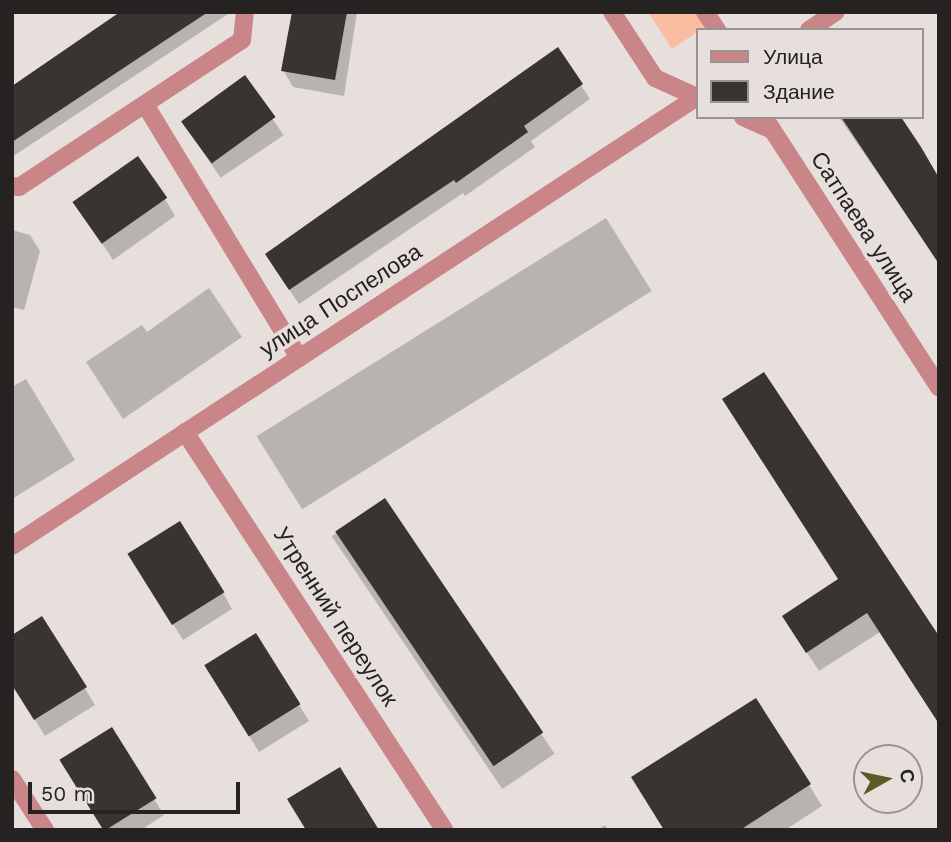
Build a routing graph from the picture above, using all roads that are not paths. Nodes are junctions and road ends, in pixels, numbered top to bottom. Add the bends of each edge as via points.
1 (245, 12) edge
2 (612, 12) edge
3 (705, 12) edge
4 (836, 12) edge
5 (716, 28) edge
6 (811, 28) edge
7 (696, 97) edge
8 (696, 98) edge
9 (146, 106) junction
10 (767, 123) edge
11 (12, 186) edge
12 (299, 358) junction
13 (939, 387) edge
14 (185, 432) junction
15 (12, 546) edge
16 (12, 779) edge
17 (45, 830) edge
18 (444, 830) edge

1 - 9 street via 242,40
2 - 7 street via 655,78
3 - 5 street
4 - 6 street
8 - 12 street, улица Поспелова
9 - 11 street via 19,187
9 - 12 street
10 - 13 street, Сатпаева улица
12 - 14 street, улица Поспелова
14 - 15 street, улица Поспелова
14 - 18 street, Утренний переулок
16 - 17 street

